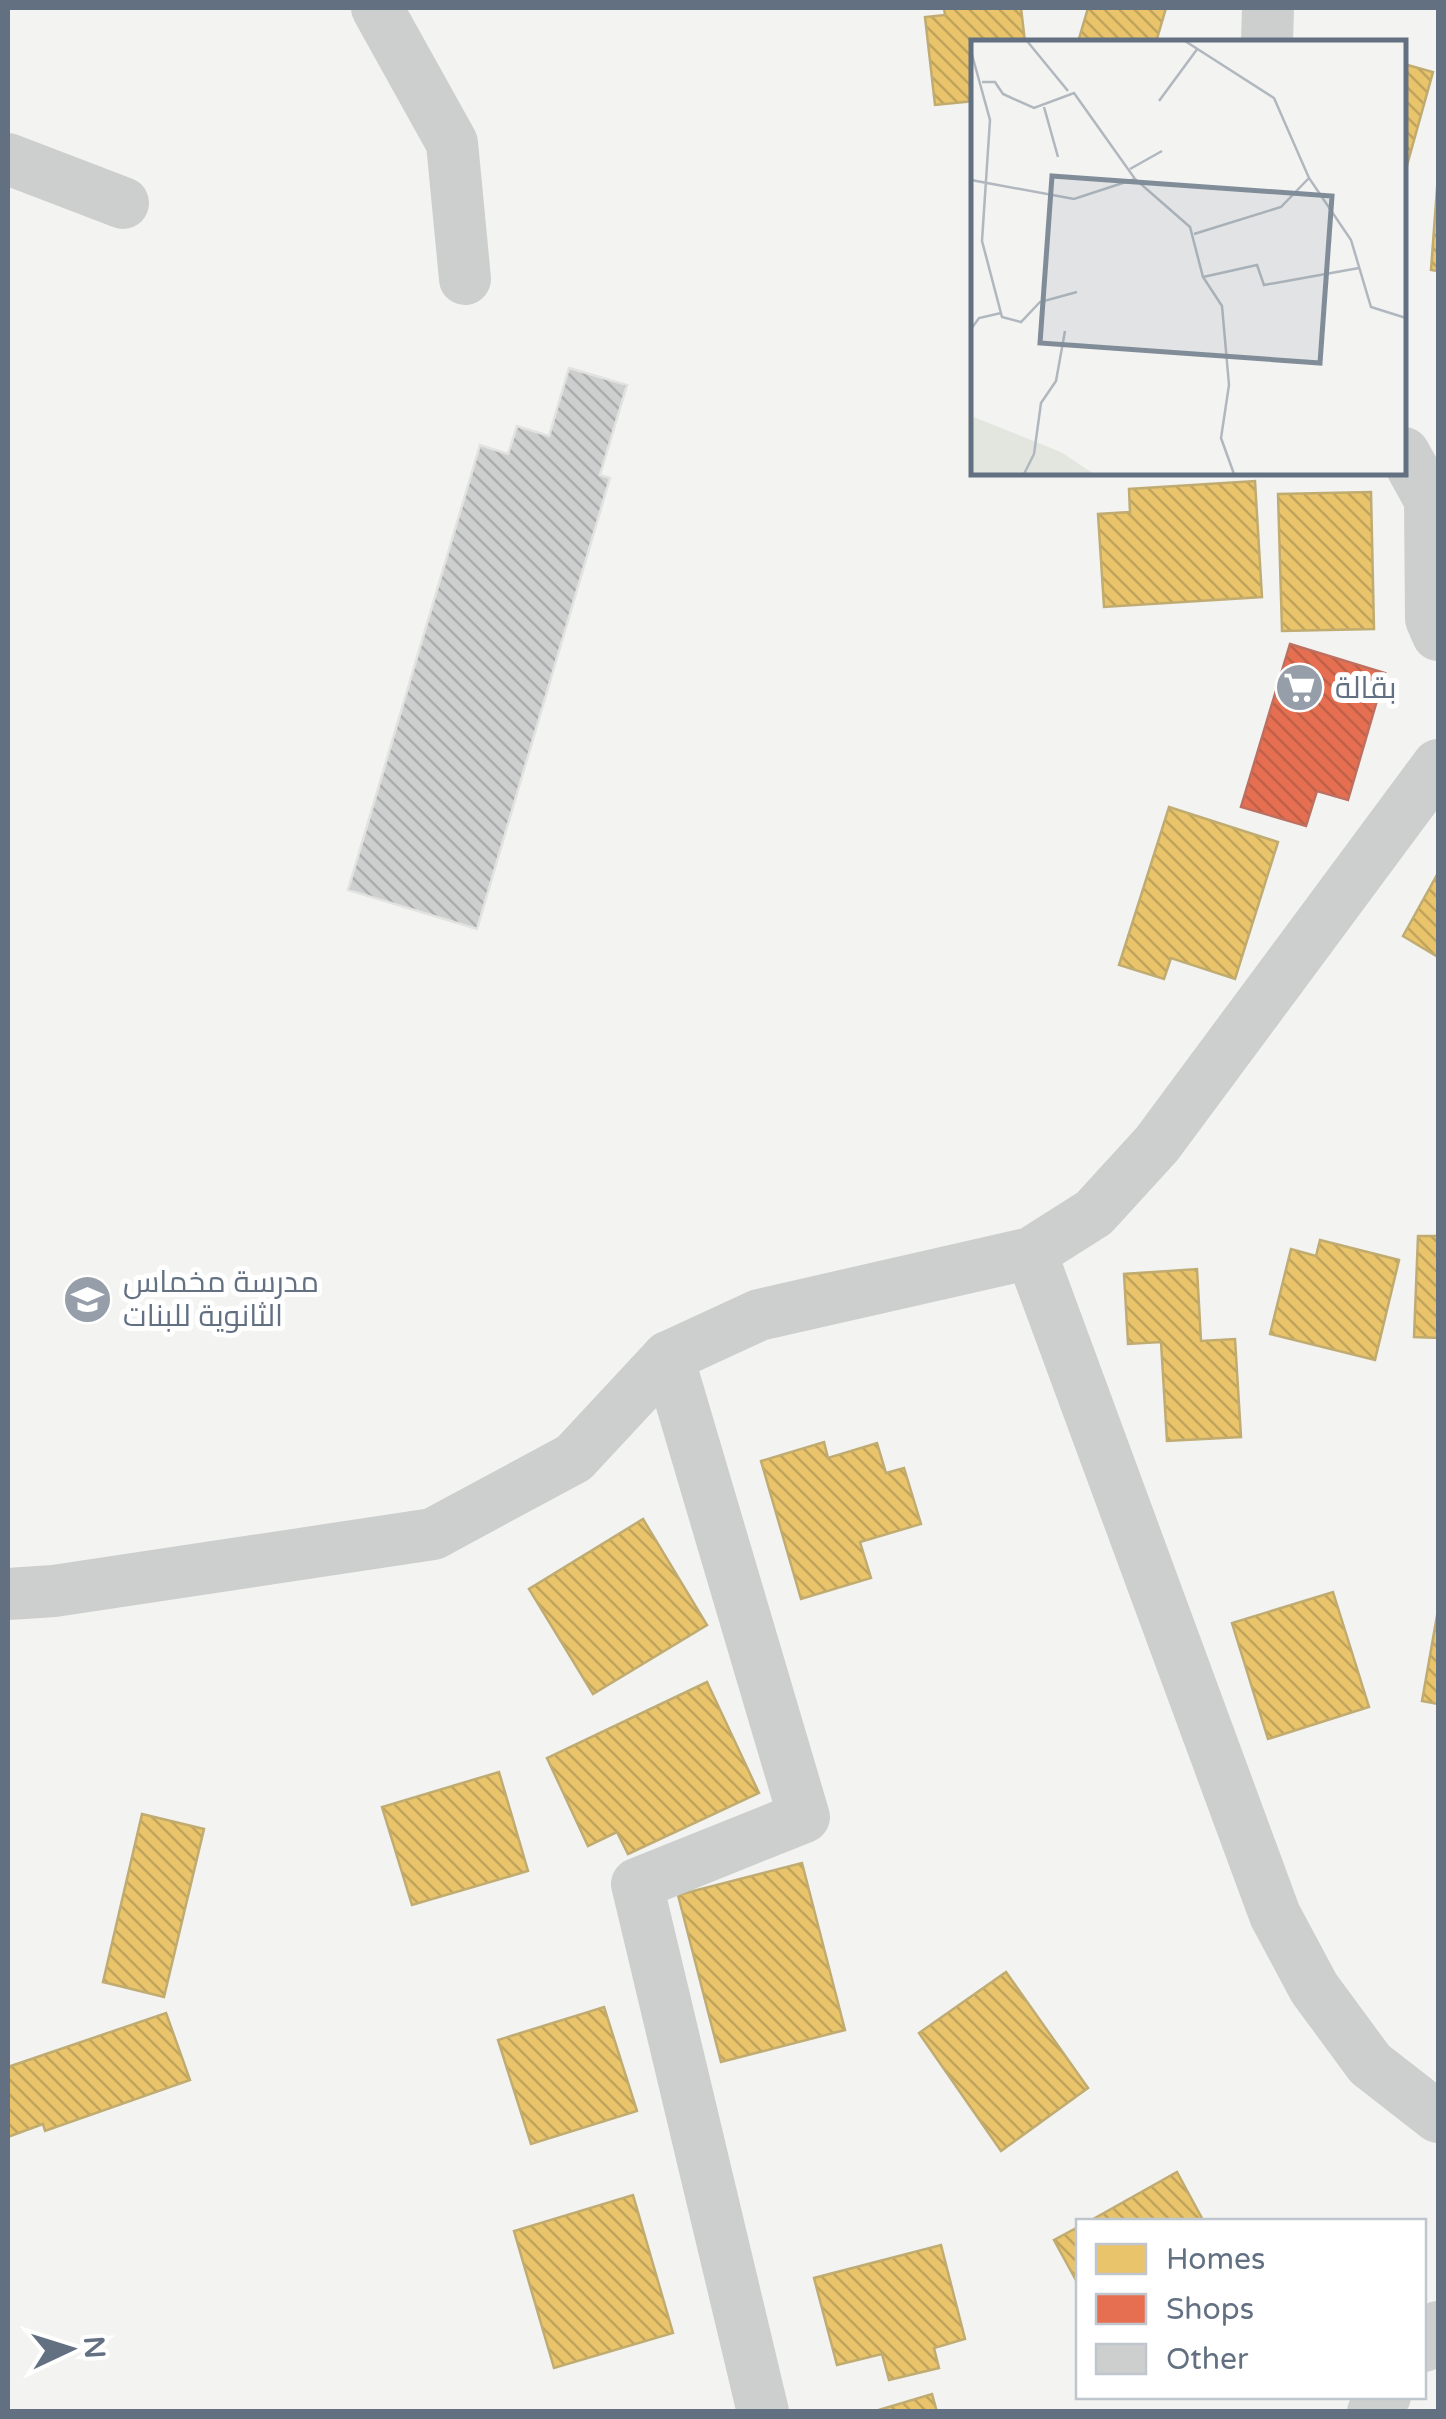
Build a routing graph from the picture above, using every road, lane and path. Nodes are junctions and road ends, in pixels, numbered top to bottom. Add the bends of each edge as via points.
1 (377, 8) edge
2 (1268, 8) edge
3 (1267, 40) edge
4 (8, 158) edge
5 (123, 203) dead end
6 (466, 279) dead end
7 (1406, 456) edge
8 (1438, 636) edge
9 (1438, 765) edge
10 (1031, 1254) junction
11 (668, 1357) junction
12 (8, 1594) edge
13 (1438, 2117) edge
14 (763, 2412) edge

1 - 6 street via 452,143
2 - 3 street
4 - 5 street
7 - 8 street via 1430,500 1431,618
9 - 10 street via 1157,1144 1094,1213
10 - 11 street via 759,1315
10 - 13 street via 1275,1915 1314,1988 1370,2064
11 - 12 street via 574,1458 433,1534
11 - 14 street via 804,1817 637,1884

